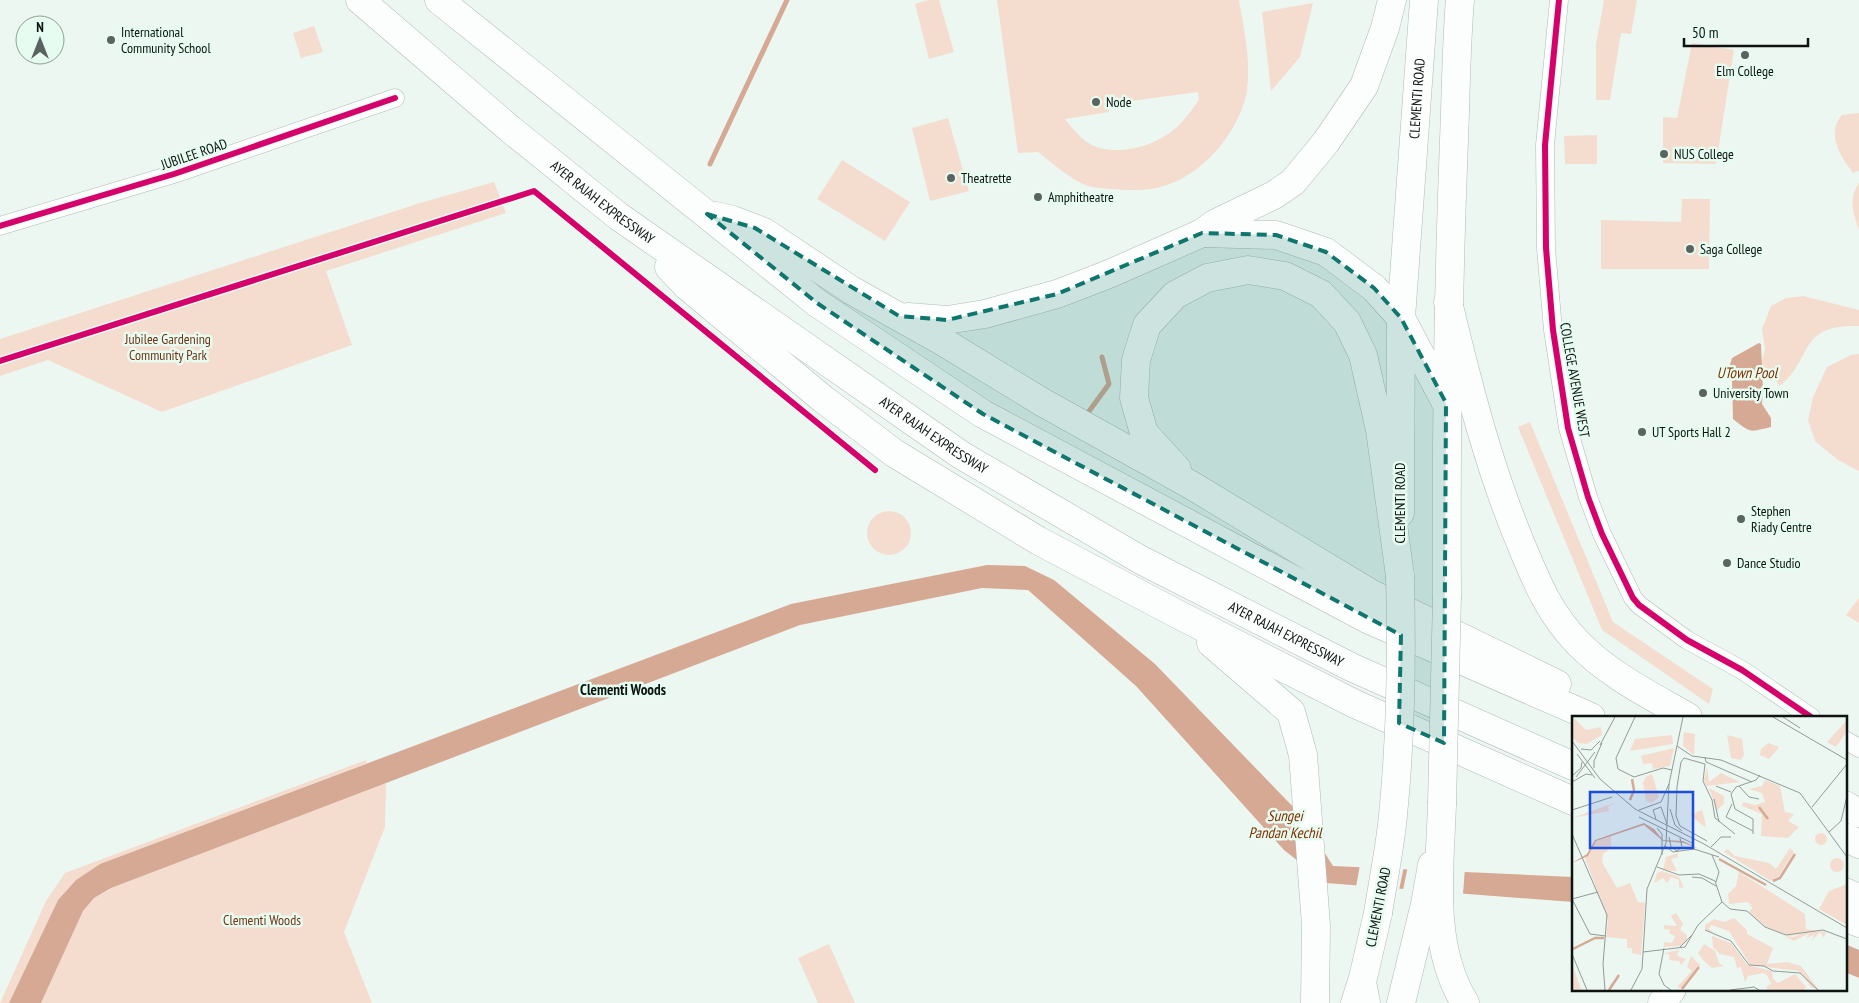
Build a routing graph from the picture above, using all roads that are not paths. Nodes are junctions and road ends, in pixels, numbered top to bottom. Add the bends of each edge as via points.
1 (360, 0) edge
2 (439, 0) edge
3 (1392, 0) edge
4 (1424, 0) edge
5 (1460, 0) edge
6 (1559, 0) edge
7 (395, 98) dead end
8 (707, 214) junction
9 (618, 216) junction
10 (0, 226) edge
11 (1202, 233) junction
12 (1448, 302) junction
13 (898, 316) junction
14 (1400, 318) junction
15 (1446, 404) junction
16 (1192, 484) junction
17 (1400, 576) junction
18 (1181, 616) junction
19 (1589, 716) edge
20 (1608, 716) edge
21 (1686, 716) edge
22 (1810, 716) edge
23 (1846, 741) edge
24 (1859, 748) edge
25 (1572, 766) edge
26 (1572, 802) edge
27 (1442, 804) junction
28 (1846, 806) edge
29 (1859, 813) edge
30 (1846, 838) edge
31 (1859, 844) edge
32 (1846, 892) edge
33 (1859, 899) edge
34 (1846, 917) edge
35 (1859, 923) edge
36 (1671, 990) edge
37 (1362, 992) edge
38 (1463, 999) edge
39 (1316, 1003) edge
40 (1401, 1003) edge
41 (1662, 1003) edge

1 - 9 main road, AYER RAJAH EXPRESSWAY via 503,123
2 - 8 main road
3 - 11 main road via 1364,86 1326,142 1293,182
4 - 14 main road, CLEMENTI ROAD
5 - 12 main road via 1455,54
6 - 22 street, COLLEGE AVENUE WEST via 1545,145 1546,248 1563,400 1593,512 1639,605 1687,640 1742,670
7 - 10 street, JUBILEE ROAD via 174,174
8 - 13 main road via 755,228
8 - 19 main road via 817,303 984,414 1366,620
9 - 18 main road via 687,286 823,399 894,453 906,477 998,536 1039,541
9 - 25 main road, AYER RAJAH EXPRESSWAY via 961,455 1141,560 1351,667
11 - 13 main road via 1057,294 985,314 947,320
11 - 14 main road via 1276,235 1326,252 1374,288
12 - 15 main road
12 - 21 main road via 1480,428 1503,500 1546,601 1578,643 1624,680
13 - 16 main road via 1042,402
14 - 15 main road
14 - 17 main road, CLEMENTI ROAD
15 - 27 main road, bridge via 1447,596
16 - 17 main road via 1144,433 1134,398 1136,360 1148,325 1175,296 1207,278 1248,270 1285,276 1321,294 1348,322 1363,355 1380,430
16 - 20 main road via 1370,593 1576,693
17 - 37 main road, CLEMENTI ROAD, bridge via 1402,666 1393,817
18 - 26 main road via 1356,704
18 - 39 main road via 1291,712 1304,755 1308,800 1316,925
23 - 24 street
27 - 38 main road via 1441,928 1448,964
27 - 40 main road via 1425,904
28 - 29 main road
30 - 31 main road
32 - 33 main road
34 - 35 main road
36 - 41 main road

